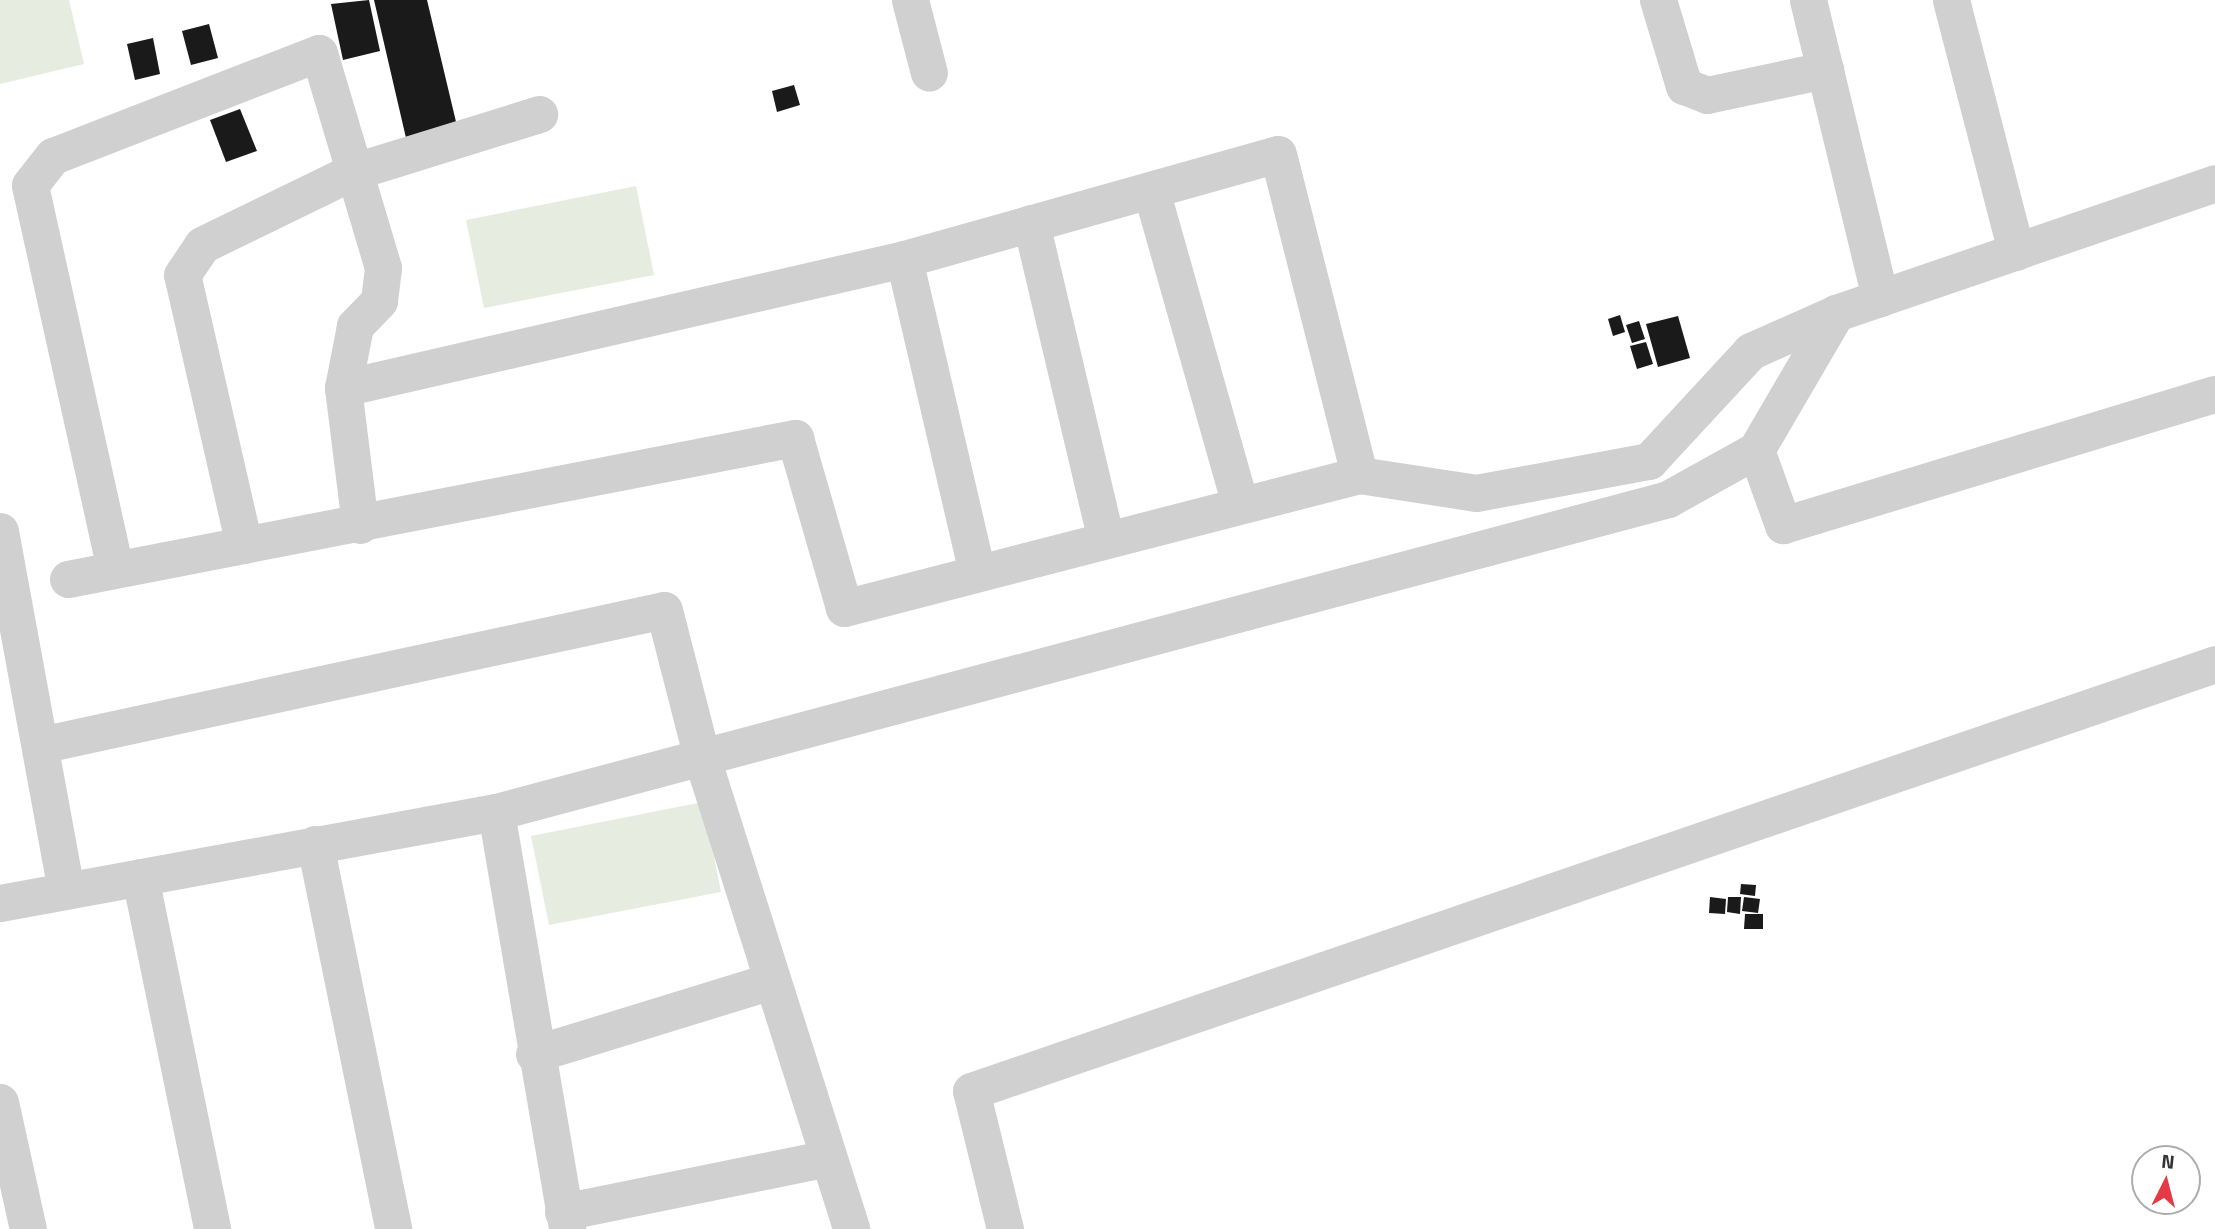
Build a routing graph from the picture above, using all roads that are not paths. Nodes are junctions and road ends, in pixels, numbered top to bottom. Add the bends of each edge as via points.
1 (910, 0) edge
2 (1658, 0) edge
3 (1808, 0) edge
4 (1951, 0) edge
5 (1825, 70) junction
6 (929, 73) dead end
7 (539, 114) dead end
8 (352, 172) junction
9 (2215, 183) edge
10 (1151, 190) junction
11 (1031, 223) junction
12 (2016, 252) junction
13 (904, 259) junction
14 (1880, 298) junction
15 (1836, 313) junction
16 (343, 388) junction
17 (2215, 394) edge
18 (1756, 450) junction
19 (1359, 475) junction
20 (1240, 505) junction
21 (360, 525) junction
22 (0, 531) edge
23 (1105, 536) junction
24 (244, 545) junction
25 (115, 569) junction
26 (977, 572) junction
27 (68, 579) dead end
28 (2215, 664) edge
29 (14, 669) edge
30 (40, 745) junction
31 (702, 758) junction
32 (496, 812) junction
33 (315, 844) junction
34 (140, 877) junction
35 (66, 890) junction
36 (0, 903) edge
37 (772, 981) junction
38 (534, 1054) junction
39 (0, 1102) edge
40 (828, 1158) junction
41 (565, 1220) edge
42 (28, 1229) edge
43 (212, 1229) edge
44 (393, 1229) edge
45 (851, 1229) edge
46 (1005, 1229) edge

1 - 6 street
2 - 5 street via 1684,86 1707,94
3 - 5 street
4 - 12 street
5 - 14 street
7 - 8 street
8 - 16 street via 383,268 379,300 355,326
8 - 24 street via 202,245 182,275
8 - 25 street via 319,53 53,156 30,185
9 - 12 street
10 - 11 street
10 - 19 street via 1278,154
10 - 20 street
11 - 13 street
11 - 23 street
12 - 14 street
13 - 16 street
13 - 26 street
14 - 15 street
15 - 18 street
15 - 19 street via 1751,352 1649,461 1476,493
16 - 21 street
17 - 18 street via 1783,525
18 - 31 street via 1668,499
19 - 20 street
20 - 23 street
21 - 24 street
21 - 26 street via 795,438 845,608
22 - 29 street
23 - 26 street
24 - 25 street
25 - 27 street
28 - 46 street via 971,1091
29 - 30 street
30 - 31 street via 663,610
30 - 35 street
31 - 32 street
31 - 37 street
32 - 33 street
32 - 38 street
33 - 34 street
33 - 44 street
34 - 35 street
34 - 43 street
35 - 36 street
37 - 38 street
37 - 40 street
38 - 41 street
39 - 42 street
40 - 41 street
40 - 45 street

